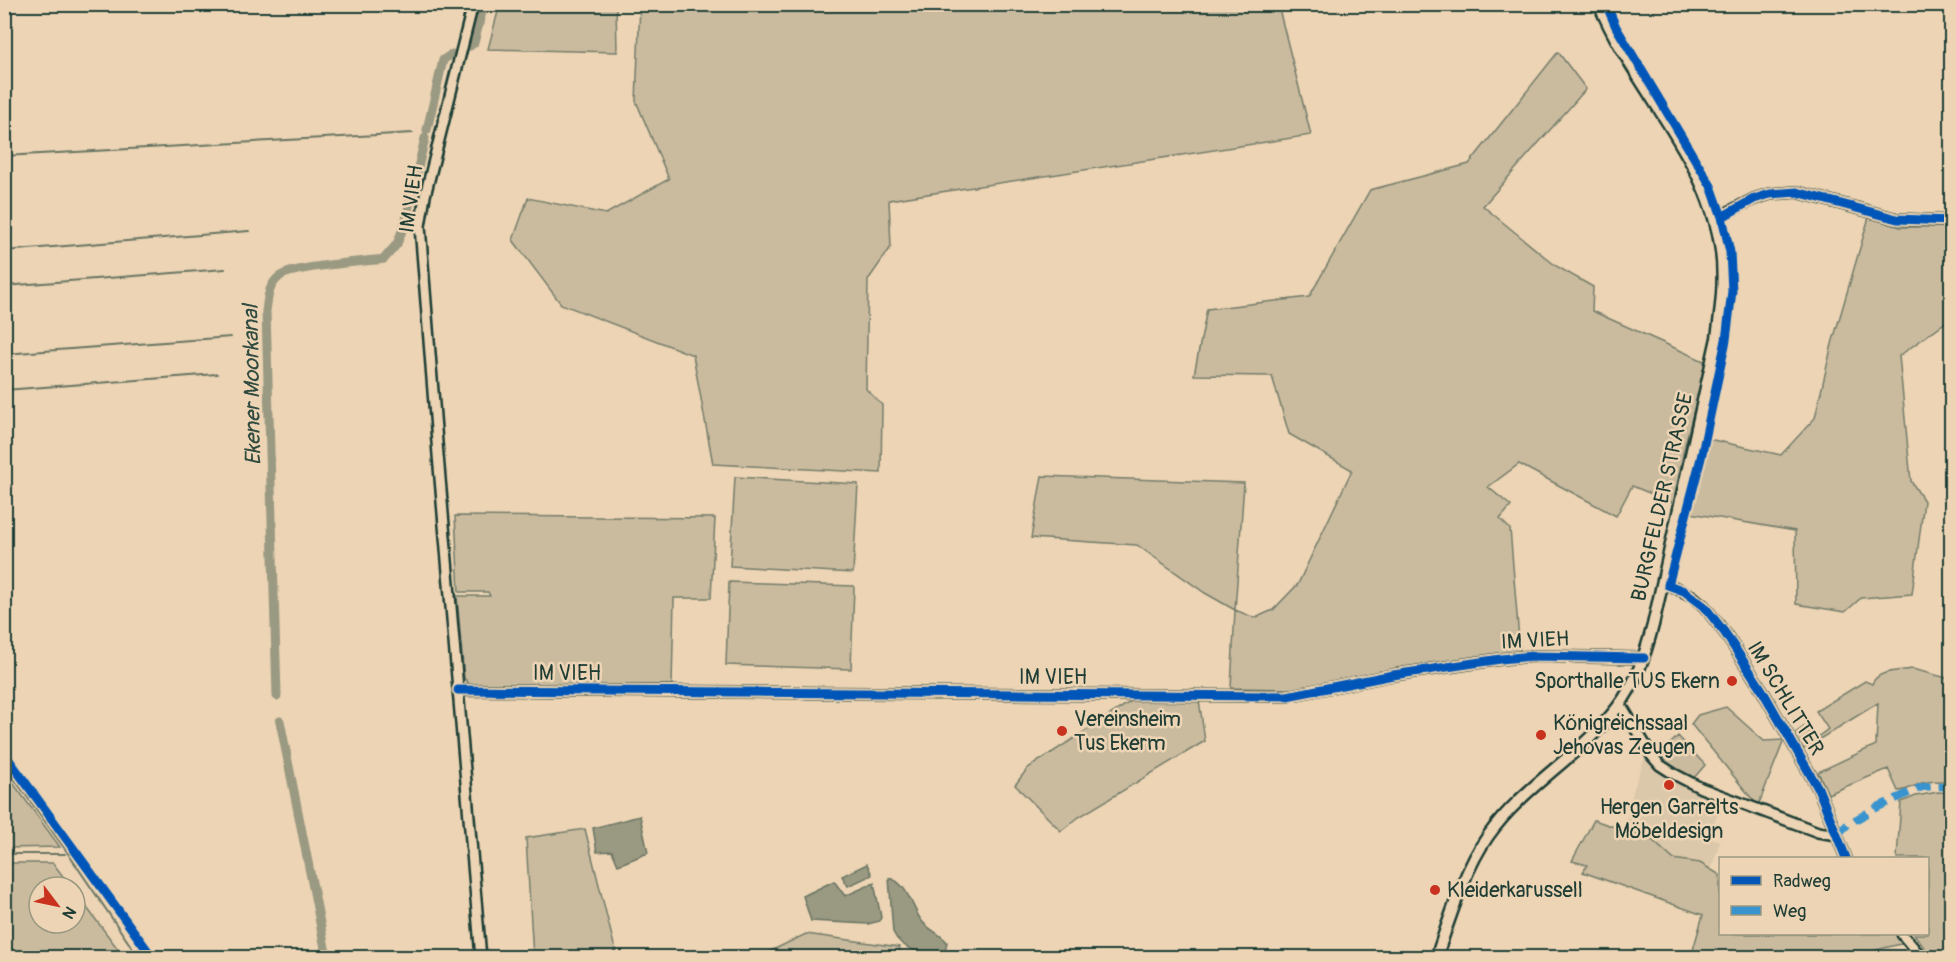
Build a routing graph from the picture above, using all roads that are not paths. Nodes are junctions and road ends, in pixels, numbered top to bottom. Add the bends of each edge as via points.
1 (473, 4) edge
2 (1599, 4) edge
3 (1715, 219) junction
4 (1952, 221) edge
5 (1662, 584) junction
6 (1644, 658) junction
7 (458, 690) junction
8 (1618, 707) junction
9 (1837, 835) junction
10 (1846, 857) edge
11 (1904, 935) edge
12 (481, 957) edge
13 (1436, 957) edge
14 (1922, 957) edge

1 - 7 street, IM VIEH via 420,226
2 - 3 street, BURGFELDER STRASSE via 1615,38 1698,175
3 - 4 street via 1762,196 1797,192 1898,219
3 - 5 street, BURGFELDER STRASSE via 1722,252 1718,338
5 - 6 street, BURGFELDER STRASSE
5 - 9 street, IM SCHLITTER via 1692,596 1725,633 1818,788
6 - 7 street, IM VIEH via 1501,659 1287,696
6 - 8 street, BURGFELDER STRASSE
7 - 12 street, IM VIEH
8 - 9 street via 1624,710 1660,765 1674,774 1807,828
8 - 13 street, BURGFELDER STRASSE via 1584,744 1508,812 1487,838 1458,896
9 - 10 street, IM SCHLITTER
11 - 14 street

